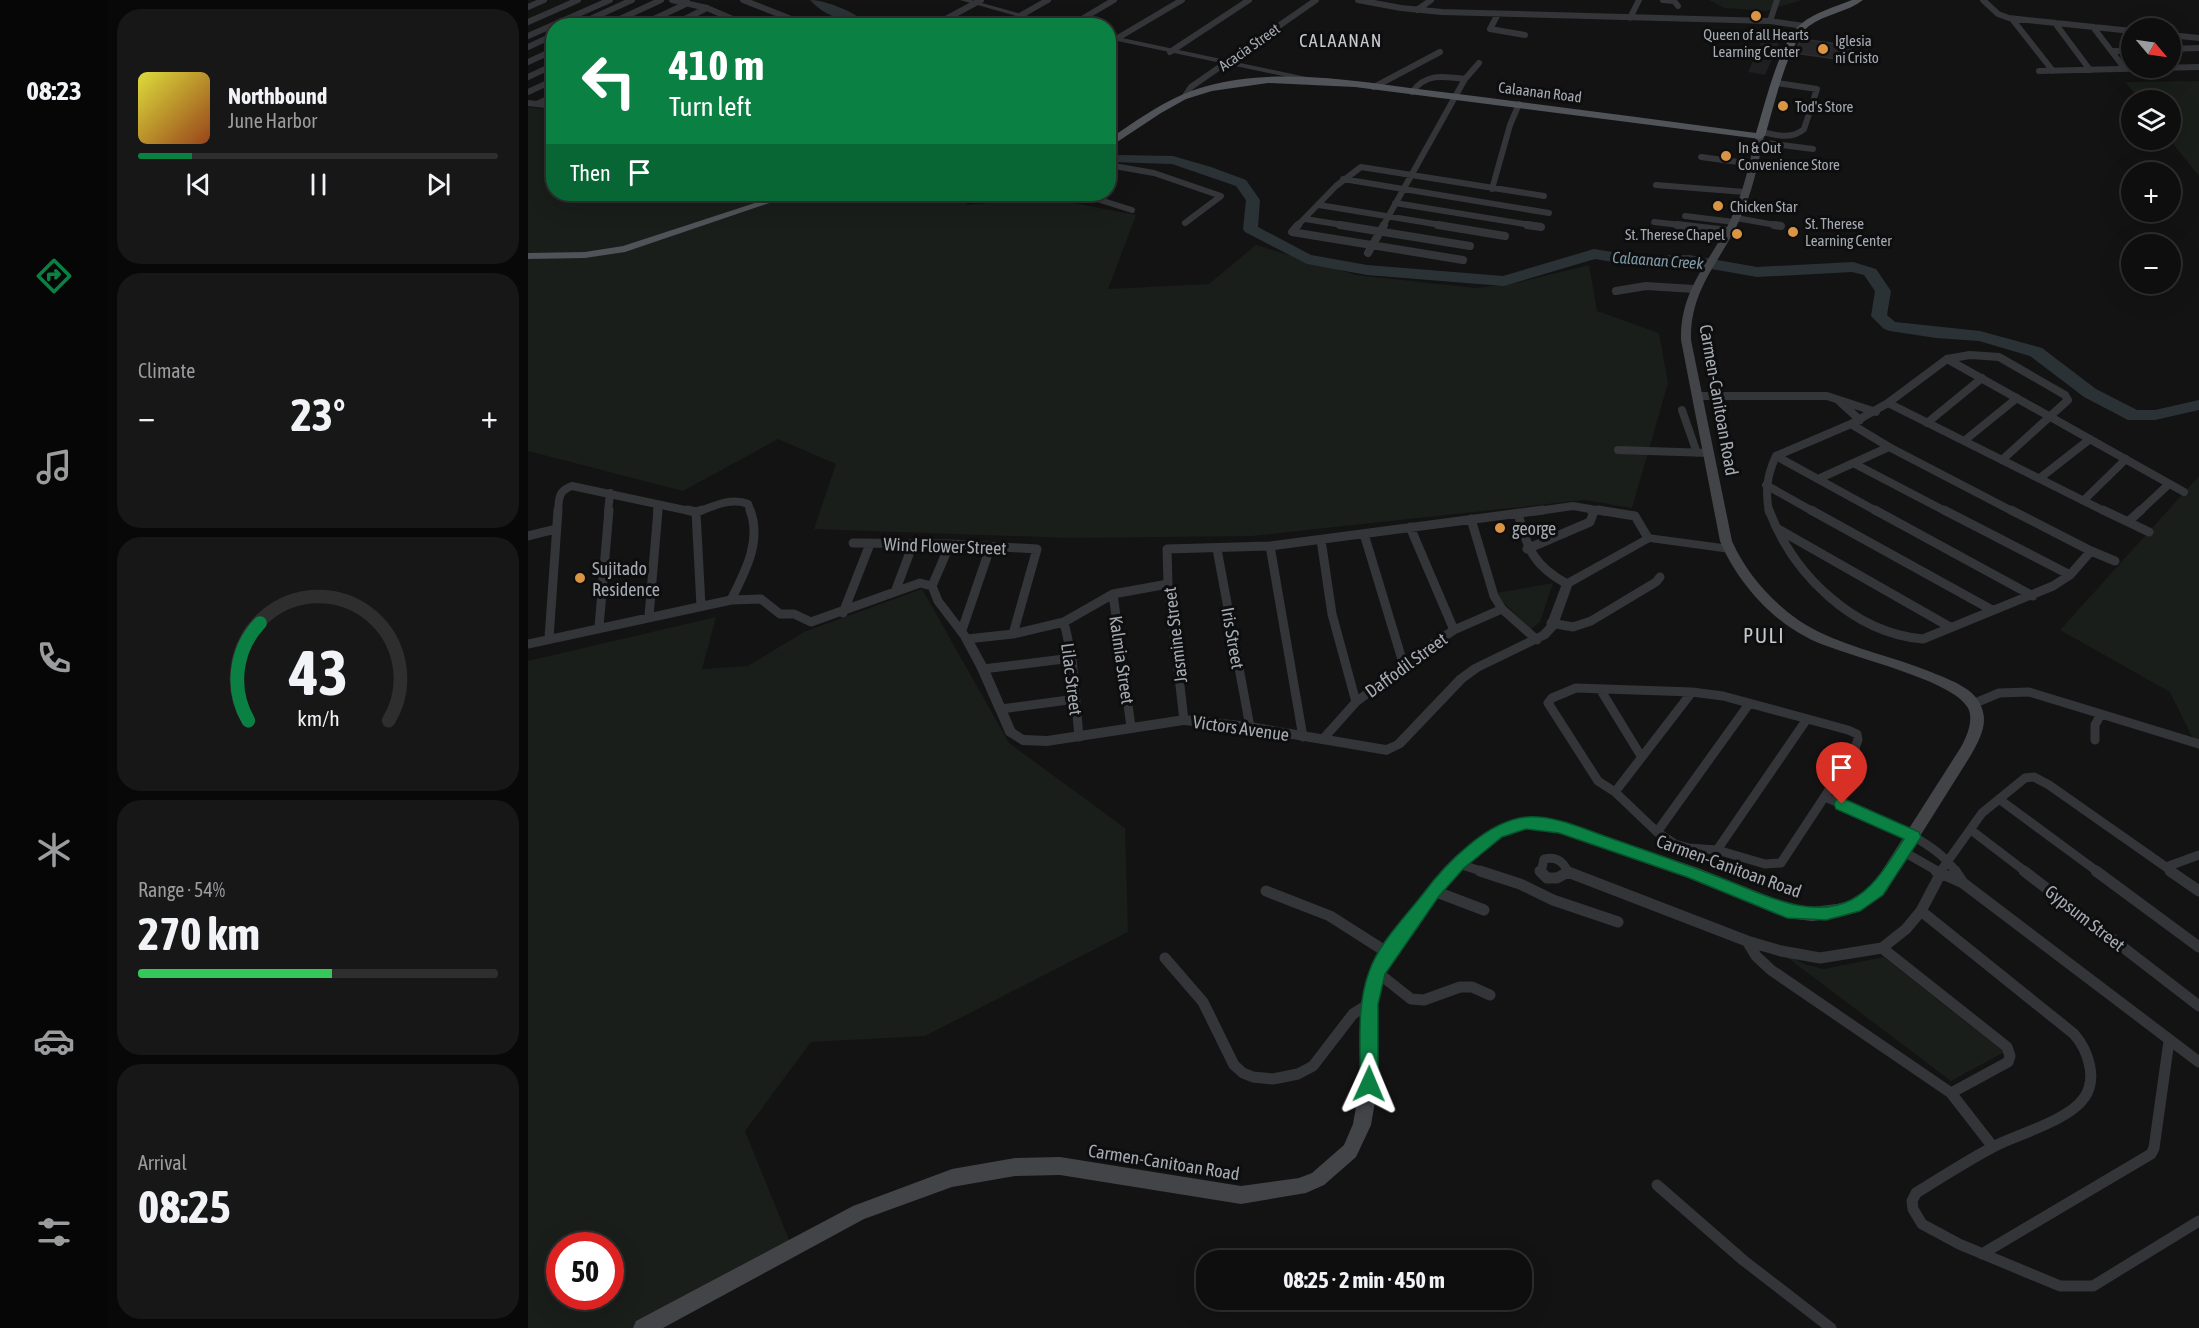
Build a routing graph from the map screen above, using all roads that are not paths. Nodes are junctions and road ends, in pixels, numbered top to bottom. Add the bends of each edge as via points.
1 (544, 0) edge
2 (578, 0) edge
3 (610, 0) edge
4 (632, 0) edge
5 (661, 0) edge
6 (672, 0) edge
7 (743, 0) edge
8 (963, 0) edge
9 (1048, 0) edge
10 (1114, 0) edge
11 (1182, 0) edge
12 (1250, 0) edge
13 (1316, 0) edge
14 (1358, 0) edge
15 (1431, 0) edge
16 (1640, 0) edge
17 (1663, 0) edge
18 (1778, 0) edge
19 (1859, 0) edge
20 (1983, 0) edge
21 (977, 2) edge
22 (688, 3) junction
23 (1678, 6) dead end
24 (528, 7) edge
25 (707, 8) junction
26 (1417, 10) junction
27 (1498, 14) junction
28 (1021, 15) junction
29 (723, 16) junction
30 (569, 18) edge
31 (590, 18) edge
32 (625, 18) edge
33 (656, 18) edge
34 (687, 18) edge
35 (719, 18) edge
36 (729, 18) edge
37 (789, 18) edge
38 (948, 18) edge
39 (1016, 18) edge
40 (1032, 18) edge
41 (1084, 18) edge
42 (1630, 18) junction
43 (2012, 19) junction
44 (530, 20) edge
45 (1770, 21) junction
46 (546, 23) edge
47 (2055, 23) junction
48 (1804, 26) junction
49 (2093, 27) junction
50 (546, 28) edge
51 (2121, 30) edge
52 (1526, 35) dead end
53 (528, 36) edge
54 (1116, 36) edge
55 (2181, 36) edge
56 (2199, 38) edge
57 (546, 39) edge
58 (1116, 39) edge
59 (543, 40) junction
60 (546, 41) edge
61 (528, 46) edge
62 (2199, 48) edge
63 (2181, 49) edge
64 (2112, 51) junction
65 (2121, 51) edge
66 (1170, 52) junction
67 (1440, 52) dead end
68 (546, 54) edge
69 (528, 62) edge
70 (1227, 62) junction
71 (1479, 63) dead end
72 (2121, 63) edge
73 (2181, 68) edge
74 (2199, 68) edge
75 (546, 69) edge
76 (2121, 69) edge
77 (2090, 70) junction
78 (2039, 71) dead end
79 (2053, 71) junction
80 (528, 77) edge
81 (1465, 79) junction
82 (1317, 81) junction
83 (1777, 83) junction
84 (546, 84) edge
85 (1374, 87) junction
86 (528, 92) edge
87 (1412, 92) junction
88 (1185, 96) junction
89 (1455, 97) junction
90 (546, 100) edge
91 (528, 103) edge
92 (537, 104) junction
93 (1519, 104) junction
94 (546, 105) edge
95 (1760, 137) junction
96 (1116, 140) edge
97 (1813, 149) dead end
98 (1701, 157) dead end
99 (1753, 164) junction
100 (1116, 166) edge
101 (1411, 175) junction
102 (1343, 179) junction
103 (1656, 185) dead end
104 (1403, 189) junction
105 (1492, 189) junction
106 (1745, 192) junction
107 (1544, 196) dead end
108 (770, 201) edge
109 (1103, 201) edge
110 (1395, 203) junction
111 (1319, 205) junction
112 (1132, 210) dead end
113 (1549, 213) dead end
114 (1685, 216) dead end
115 (1387, 217) junction
116 (1305, 219) junction
117 (1735, 220) junction
118 (1654, 222) dead end
119 (1185, 223) dead end
120 (1780, 226) dead end
121 (1541, 227) dead end
122 (1728, 231) junction
123 (1378, 232) junction
124 (1505, 236) dead end
125 (1470, 246) dead end
126 (1369, 249) junction
127 (528, 256) edge
128 (1463, 260) dead end
129 (1694, 288) junction
130 (1616, 291) dead end
131 (1947, 359) junction
132 (1982, 378) junction
133 (1698, 396) junction
134 (2018, 398) junction
135 (1838, 400) junction
136 (1888, 403) junction
137 (1682, 411) dead end
138 (1876, 412) junction
139 (2051, 416) junction
140 (1860, 420) junction
141 (1927, 423) junction
142 (1851, 424) junction
143 (2090, 439) junction
144 (1964, 441) junction
145 (1889, 447) junction
146 (1618, 450) dead end
147 (1703, 453) junction
148 (1776, 456) junction
149 (2126, 459) junction
150 (2002, 460) junction
151 (1855, 464) junction
152 (2040, 478) junction
153 (1818, 479) junction
154 (2169, 484) junction
155 (1766, 485) junction
156 (2184, 492) dead end
157 (610, 493) junction
158 (2084, 500) junction
159 (658, 505) junction
160 (1591, 509) junction
161 (696, 512) junction
162 (1518, 513) junction
163 (1471, 519) junction
164 (2128, 522) junction
165 (1410, 527) junction
166 (1775, 527) junction
167 (556, 529) junction
168 (2149, 531) dead end
169 (1364, 534) junction
170 (528, 536) edge
171 (1648, 538) junction
172 (1321, 540) junction
173 (853, 543) dead end
174 (870, 544) junction
175 (913, 544) junction
176 (950, 544) junction
177 (1270, 546) junction
178 (990, 548) junction
179 (1217, 549) junction
180 (1527, 549) junction
181 (1730, 549) junction
182 (2091, 551) junction
183 (2115, 561) dead end
184 (2070, 575) junction
185 (1660, 577) dead end
186 (1168, 584) junction
187 (1567, 584) junction
188 (932, 586) junction
189 (895, 592) junction
190 (1113, 594) junction
191 (2033, 596) junction
192 (731, 600) junction
193 (701, 606) junction
194 (1502, 609) junction
195 (1992, 610) junction
196 (843, 612) junction
197 (649, 616) junction
198 (1064, 622) junction
199 (1551, 623) junction
200 (599, 627) junction
201 (1950, 627) junction
202 (1454, 630) junction
203 (1013, 634) junction
204 (964, 635) junction
205 (549, 638) junction
206 (1537, 640) junction
207 (528, 644) edge
208 (1072, 658) junction
209 (1404, 666) junction
210 (983, 669) junction
211 (1600, 689) junction
212 (1692, 692) junction
213 (1076, 699) junction
214 (1356, 702) junction
215 (1749, 704) junction
216 (1973, 704) junction
217 (1001, 709) junction
218 (2101, 714) junction
219 (1807, 719) junction
220 (1184, 720) junction
221 (1131, 727) junction
222 (1250, 727) junction
223 (1079, 736) junction
224 (1303, 737) junction
225 (1323, 739) junction
226 (2095, 740) dead end
227 (2199, 744) edge
228 (1641, 756) junction
229 (1615, 792) junction
230 (1825, 797) junction
231 (1999, 799) junction
232 (1971, 830) junction
233 (1657, 832) junction
234 (1914, 837) junction
235 (1717, 850) junction
236 (1904, 852) junction
237 (2199, 855) edge
238 (1949, 861) junction
239 (1459, 864) junction
240 (2166, 867) junction
241 (1568, 872) dead end
242 (1940, 873) junction
243 (1963, 883) junction
244 (1266, 891) dead end
245 (1434, 891) junction
246 (2199, 891) edge
247 (1484, 910) dead end
248 (1921, 912) junction
249 (1618, 922) dead end
250 (1747, 941) junction
251 (2199, 947) edge
252 (1882, 948) junction
253 (1388, 953) junction
254 (1165, 958) dead end
255 (1377, 972) junction
256 (1490, 994) dead end
257 (1369, 1004) junction
258 (2199, 1006) edge
259 (2169, 1041) junction
260 (2199, 1062) edge
261 (1952, 1093) junction
262 (1993, 1147) junction
263 (1657, 1185) dead end
264 (2199, 1221) edge
265 (1982, 1254) junction
266 (643, 1328) edge
267 (1831, 1328) edge

1 - 24 street
2 - 44 street
3 - 30 street
4 - 31 street
5 - 32 street
6 - 22 street
7 - 37 street
8 - 21 street
9 - 28 street
10 - 41 street
11 - 54 street
12 - 66 street
13 - 70 street, Acacia Street
14 - 26 street
15 - 26 street
16 - 42 street
17 - 23 street via 1674,1
18 - 45 street
19 - 48 main road
20 - 43 street via 1998,14
21 - 28 street
21 - 38 street
22 - 25 street
22 - 33 street
25 - 29 street
25 - 34 street
26 - 27 street
27 - 42 street
27 - 52 street via 1490,29
28 - 39 street
28 - 40 street
29 - 35 street
29 - 36 street
42 - 45 street
43 - 47 street
43 - 79 street
44 - 46 street
45 - 48 street
47 - 49 street
47 - 77 street
48 - 83 main road
49 - 51 street
49 - 64 street
50 - 53 street
55 - 56 street
57 - 59 street
58 - 66 street
59 - 60 street
59 - 61 street
62 - 63 street
64 - 65 street
64 - 72 street
66 - 70 street
67 - 85 street
68 - 69 street
70 - 82 street
70 - 88 street, Acacia Street via 1191,87
71 - 81 street
73 - 74 street
75 - 80 street
76 - 77 street
77 - 79 street
78 - 79 street
81 - 87 street via 1424,78
81 - 89 street
82 - 85 main road, Calaanan Road
82 - 88 main road, Calaanan Road via 1245,82
83 - 95 main road
83 - 95 street via 1817,88 1800,134
84 - 86 street
85 - 87 main road, Calaanan Road
87 - 89 main road, Calaanan Road
88 - 96 main road, Calaanan Road
89 - 93 main road, Calaanan Road
89 - 101 street
90 - 92 street
91 - 92 street
92 - 94 street
93 - 95 main road, Calaanan Road
93 - 105 street
95 - 97 street
95 - 99 main road, Carmen-Canitoan Road
98 - 99 street
99 - 106 main road, Carmen-Canitoan Road
100 - 119 street via 1154,173 1221,196
101 - 102 street via 1361,167
101 - 104 street
101 - 105 street
102 - 104 street
102 - 111 street
103 - 106 street
104 - 110 street
104 - 113 street
105 - 107 street
106 - 117 main road, Carmen-Canitoan Road
108 - 127 main road via 625,249 585,255
109 - 112 street
110 - 115 street
110 - 121 street
111 - 115 street
111 - 116 street
114 - 117 street
115 - 123 street
115 - 124 street
116 - 123 street
116 - 126 street via 1292,232
117 - 120 street
117 - 122 main road, Carmen-Canitoan Road
118 - 122 street
122 - 129 main road, Carmen-Canitoan Road
123 - 125 street
123 - 126 street
126 - 128 street
129 - 130 street via 1646,286
129 - 133 main road, Carmen-Canitoan Road via 1685,315 1685,329
131 - 132 street
131 - 136 street
131 - 139 street via 1992,355 2010,361 2067,398
132 - 134 street
132 - 141 street
133 - 135 street via 1815,396
133 - 147 main road, Carmen-Canitoan Road
134 - 139 street
134 - 144 street
135 - 138 street
135 - 140 street
136 - 138 street
136 - 141 street
137 - 147 street
138 - 140 street
139 - 143 street
139 - 150 street
140 - 142 street
141 - 144 street
142 - 145 street
142 - 148 street
143 - 149 street
143 - 152 street
144 - 150 street
145 - 151 street
145 - 182 street
146 - 147 street
147 - 181 main road, Carmen-Canitoan Road
148 - 153 street
148 - 155 street via 1768,469
149 - 154 street
149 - 158 street
150 - 152 street
151 - 153 street
151 - 184 street
152 - 158 street
153 - 191 street
154 - 156 street
154 - 164 street
155 - 166 street via 1769,514
155 - 195 street
157 - 159 street
157 - 167 street via 572,486 562,490
157 - 200 street
158 - 164 street
159 - 161 street
159 - 197 street
160 - 162 street via 1573,506
160 - 171 street via 1635,516
160 - 180 street via 1590,522
161 - 192 street via 734,501 748,504 753,513 755,541
161 - 193 street
162 - 163 street
162 - 180 street
163 - 165 street
163 - 194 street via 1494,596
164 - 168 street
165 - 169 street
165 - 202 street
166 - 201 street
166 - 201 street via 1800,566 1852,616 1916,639
167 - 170 street
167 - 205 street
169 - 172 street
169 - 209 street
171 - 181 street
171 - 187 street
172 - 177 street
172 - 214 street via 1332,614
173 - 174 street, Wind Flower Street
174 - 175 street, Wind Flower Street
174 - 196 street
175 - 176 street, Wind Flower Street
175 - 189 street
176 - 178 street, Wind Flower Street
176 - 188 street
177 - 179 street
177 - 224 street
178 - 203 street, Wind Flower Street via 1037,549
178 - 204 street
179 - 186 street, Jasmine Street via 1167,549
179 - 222 street, Iris Street
180 - 187 street via 1535,562
181 - 216 main road, Carmen-Canitoan Road via 1756,586 1797,626 1842,648 1930,677 1964,694
182 - 183 street
182 - 184 street
184 - 191 street
185 - 199 street via 1591,621 1573,627
186 - 190 street
186 - 220 street, Jasmine Street
187 - 199 street, Victors Avenue
188 - 189 street via 920,583
188 - 204 street, Victors Avenue via 943,610
189 - 196 street
190 - 198 street
190 - 221 street, Kalmia Street
191 - 195 street
192 - 193 street
192 - 196 street via 761,599 780,614 794,614 811,622
193 - 197 street
194 - 202 street, Daffodil Street
194 - 206 street
195 - 201 street
197 - 200 street
198 - 203 street
198 - 208 street, Lilac Street
199 - 206 street, Victors Avenue
200 - 205 street
202 - 209 street, Daffodil Street
203 - 204 street
204 - 210 street, Victors Avenue
205 - 207 street
206 - 225 street, Victors Avenue via 1461,679 1394,748 1377,750
208 - 210 street
208 - 213 street, Lilac Street
209 - 214 street, Daffodil Street
210 - 217 street, Victors Avenue
211 - 212 street
211 - 228 street
211 - 229 street via 1576,688 1548,703 1598,781
212 - 215 street
212 - 228 street
213 - 217 street
213 - 223 street, Lilac Street
214 - 225 street, Daffodil Street
215 - 219 street
215 - 233 street
216 - 218 street via 1999,693 2029,692
216 - 234 main road, Carmen-Canitoan Road via 1976,735
217 - 223 street, Victors Avenue via 1014,737 1037,741
218 - 226 street via 2095,725
218 - 227 street
219 - 230 street via 1857,734 1852,754
219 - 235 street
220 - 221 street, Victors Avenue
220 - 222 street, Victors Avenue
221 - 223 street, Victors Avenue
222 - 224 street, Victors Avenue
224 - 225 street, Victors Avenue
228 - 229 street
229 - 233 street
230 - 234 street
230 - 235 street via 1776,865
231 - 232 street via 1982,813
231 - 240 street via 2025,778 2040,780
231 - 251 street
232 - 238 street
232 - 258 street, Gypsum Street
233 - 235 street via 1675,844
234 - 236 main road, Carmen-Canitoan Road
234 - 238 street
236 - 239 main road, Carmen-Canitoan Road via 1878,890 1866,900 1819,914 1787,911 1693,873 1543,824 1526,823 1497,833
236 - 242 street
237 - 240 street
238 - 242 street
238 - 243 street
239 - 245 main road, Carmen-Canitoan Road
239 - 249 street
240 - 246 street
241 - 250 street
242 - 243 street
242 - 248 street
243 - 259 street
244 - 253 street via 1336,919
245 - 247 street
245 - 253 main road, Carmen-Canitoan Road
248 - 252 street
248 - 262 street via 2074,1034 2085,1048 2089,1087 2084,1097 2072,1109
250 - 252 street via 1820,958
250 - 261 street via 1771,970
252 - 261 street via 2009,1051 2008,1062
253 - 255 main road, Carmen-Canitoan Road
254 - 257 street via 1203,1002 1234,1065 1253,1077 1272,1079 1298,1074 1313,1066 1353,1014
255 - 256 street via 1411,999 1424,1000 1460,987
255 - 257 main road, Carmen-Canitoan Road
257 - 266 main road, Carmen-Canitoan Road via 1369,1084 1362,1125 1350,1151 1309,1183 1281,1191 1241,1195 1060,1166 1015,1167 952,1178 859,1212
259 - 260 street
259 - 265 street via 2151,1154
261 - 262 street
262 - 265 street via 1916,1193 1912,1201 1922,1224
263 - 267 street via 1743,1260
264 - 265 street via 2092,1286 2060,1286

